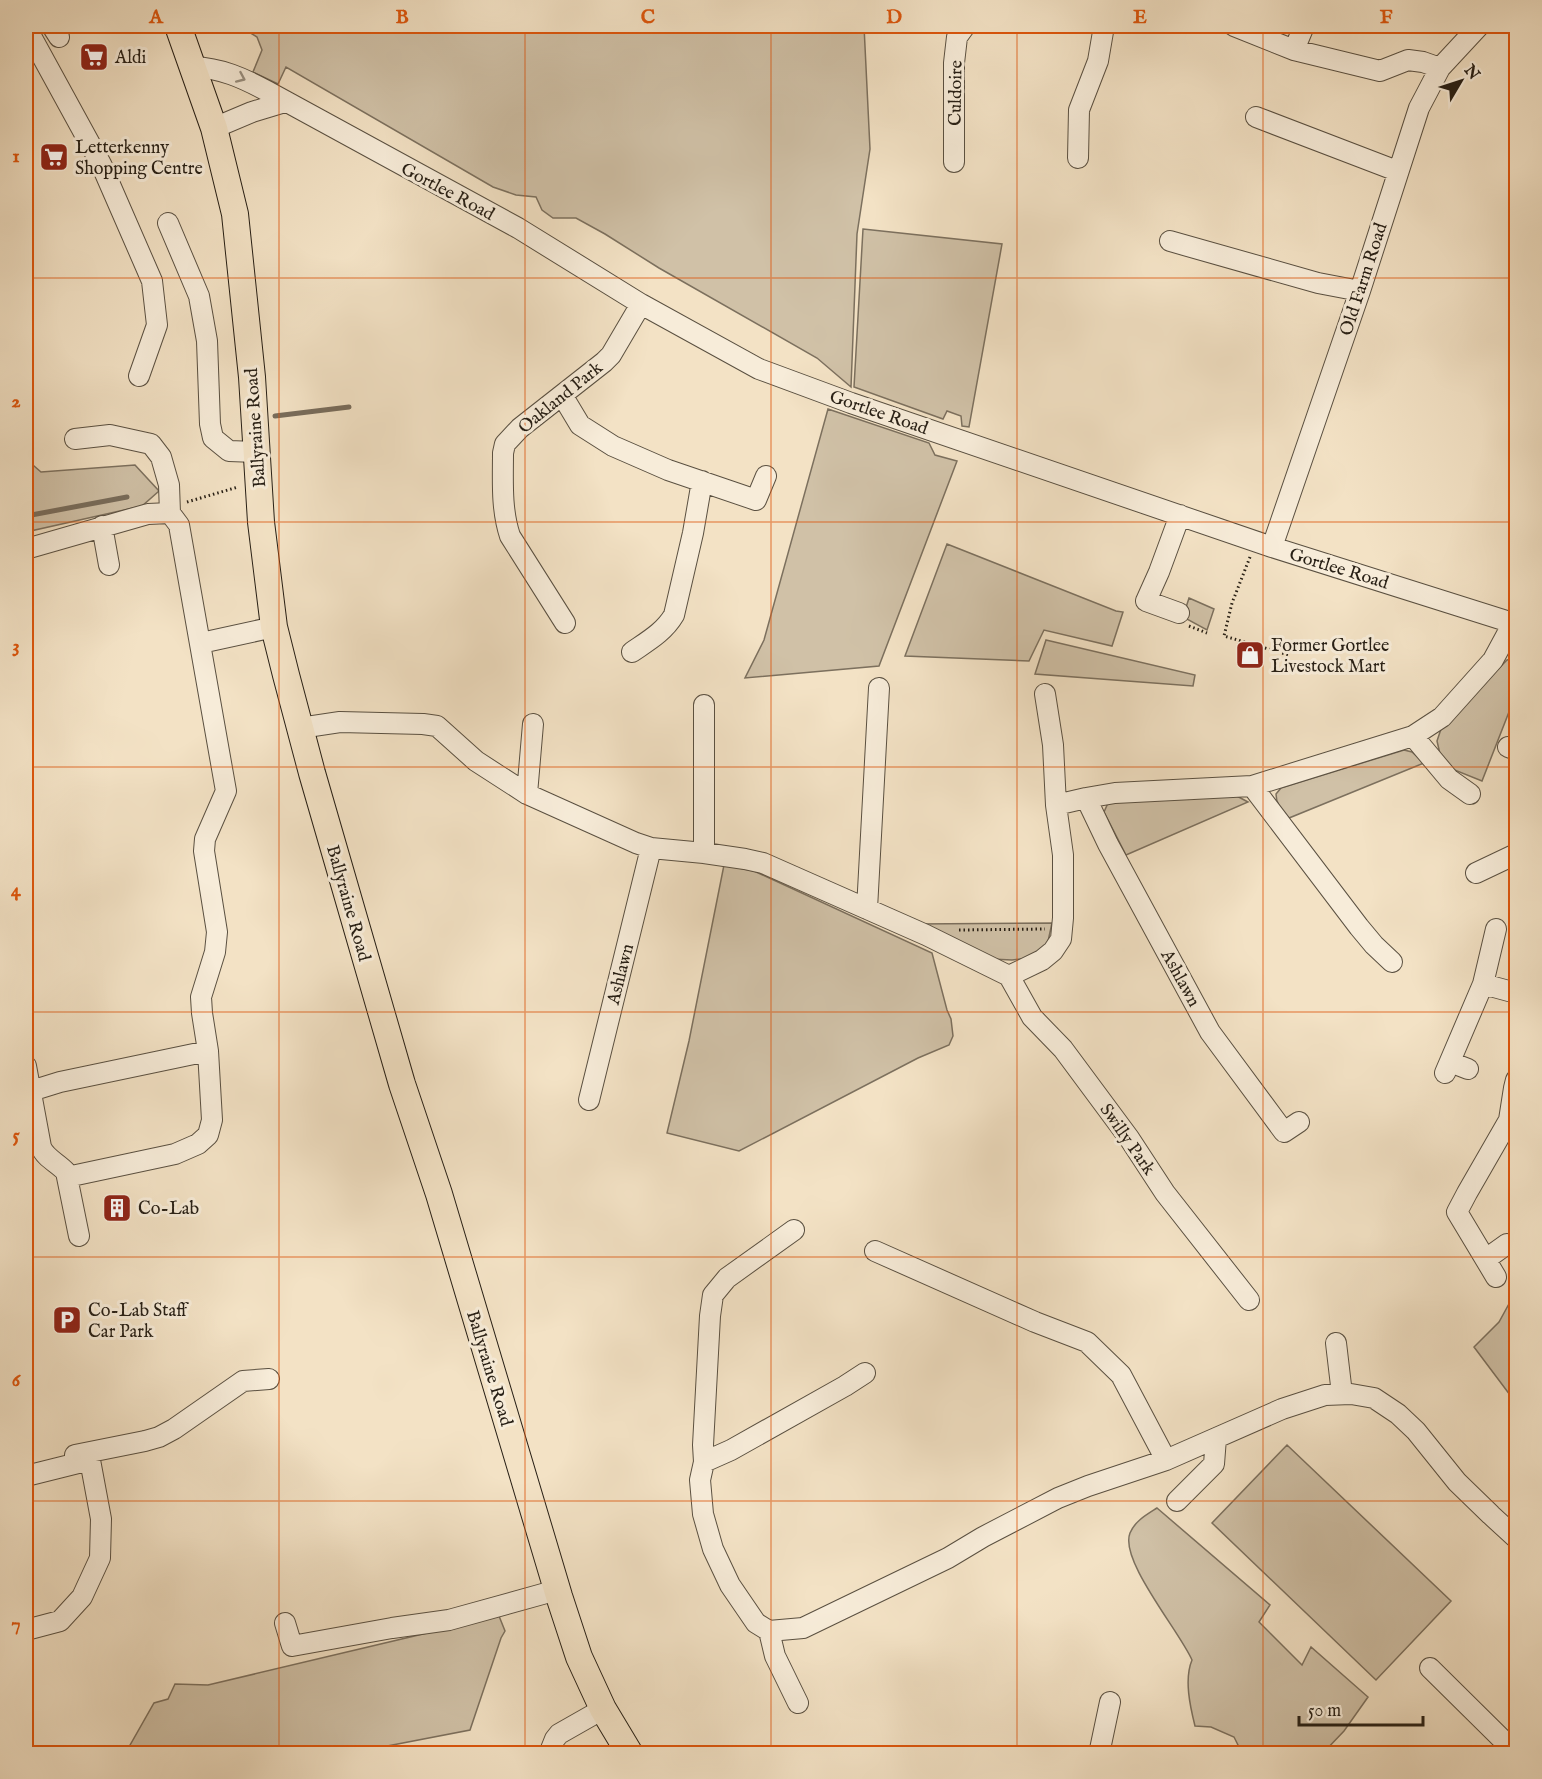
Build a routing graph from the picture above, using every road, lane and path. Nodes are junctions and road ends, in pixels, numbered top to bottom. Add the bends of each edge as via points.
1 (178, 26) edge
2 (964, 26) edge
3 (1104, 26) edge
4 (1234, 26) edge
5 (1304, 26) edge
6 (1479, 26) edge
7 (26, 27) edge
8 (1294, 50) junction
9 (193, 67) junction
10 (1440, 68) junction
11 (285, 102) junction
12 (1256, 117) dead end
13 (214, 128) junction
14 (1078, 158) dead end
15 (954, 162) dead end
16 (1398, 171) junction
17 (168, 223) dead end
18 (1170, 240) dead end
19 (1360, 291) junction
20 (641, 304) junction
21 (139, 376) dead end
22 (562, 395) junction
23 (75, 439) dead end
24 (256, 452) junction
25 (766, 476) dead end
26 (702, 481) junction
27 (259, 488) junction
28 (170, 513) junction
29 (1180, 515) junction
30 (102, 526) junction
31 (1264, 544) junction
32 (26, 549) edge
33 (109, 565) dead end
34 (1179, 613) joint
35 (566, 623) dead end
36 (1515, 623) edge
37 (274, 627) junction
38 (1207, 633) dead end
39 (201, 643) junction
40 (632, 652) dead end
41 (1289, 655) dead end
42 (879, 688) dead end
43 (1046, 694) dead end
44 (704, 705) dead end
45 (533, 724) dead end
46 (300, 728) junction
47 (1413, 736) junction
48 (1252, 786) junction
49 (527, 794) junction
50 (1470, 794) dead end
51 (1086, 798) junction
52 (1056, 805) junction
53 (651, 848) junction
54 (704, 853) junction
55 (1516, 854) edge
56 (1476, 873) dead end
57 (867, 909) junction
58 (1045, 929) dead end
59 (1496, 929) dead end
60 (950, 931) dead end
61 (1392, 962) dead end
62 (1010, 976) junction
63 (1483, 984) junction
64 (1516, 993) edge
65 (208, 1051) junction
66 (26, 1066) edge
67 (1454, 1068) dead end
68 (1516, 1080) edge
69 (29, 1097) edge
70 (589, 1100) dead end
71 (1299, 1122) dead end
72 (67, 1176) junction
73 (794, 1230) dead end
74 (79, 1236) dead end
75 (1507, 1244) dead end
76 (875, 1251) dead end
77 (1486, 1259) junction
78 (1496, 1277) dead end
79 (1249, 1300) dead end
80 (1336, 1343) dead end
81 (865, 1373) dead end
82 (269, 1379) dead end
83 (1342, 1394) junction
84 (1216, 1438) junction
85 (1166, 1460) junction
86 (704, 1462) junction
87 (26, 1466) edge
88 (26, 1476) edge
89 (1177, 1501) dead end
90 (1516, 1538) edge
91 (557, 1590) junction
92 (285, 1623) dead end
93 (26, 1630) edge
94 (769, 1631) junction
95 (1430, 1668) dead end
96 (1110, 1702) dead end
97 (798, 1703) dead end
98 (603, 1709) junction
99 (1516, 1753) edge
100 (549, 1754) edge
101 (630, 1754) edge
102 (1099, 1754) edge

1 - 9 main road, Ballyraine Road
2 - 15 street, Culdoire via 957,37 954,63
3 - 14 street via 1098,61 1079,110
4 - 8 street
5 - 8 street
6 - 10 street, Old Farm Road
7 - 21 street via 101,164 152,280 156,325
8 - 10 street via 1380,71 1408,60
9 -> 11 street, Gortlee Road via 228,73
9 - 13 main road, Ballyraine Road
10 - 16 street, Old Farm Road via 1419,108
11 - 13 street
11 - 20 street, Gortlee Road via 518,228
12 - 16 street
13 - 24 main road, Ballyraine Road via 235,214
16 - 19 street, Old Farm Road
17 - 24 street via 199,296 207,341 213,438 229,452
18 - 19 street via 1318,283
19 - 31 street, Old Farm Road
20 - 22 street, Oakland Park via 611,355
20 - 29 street, Gortlee Road via 759,369
22 - 26 street via 580,425 605,441 668,471
22 - 35 street, Oakland Park via 520,428 505,444 503,453 506,524 515,545
23 - 28 street via 110,435 152,444 161,457
24 - 27 main road, Ballyraine Road
25 - 26 street via 756,500
26 - 40 street via 674,615 662,631
27 - 28 path via 238,487 182,504
27 - 37 main road, Ballyraine Road
28 - 30 street via 148,514
28 - 39 street via 179,525
29 - 31 street, Gortlee Road
29 - 34 street via 1146,601
30 - 32 street
30 - 33 street
31 - 36 street, Gortlee Road
31 - 41 path via 1232,603 1224,636
34 - 38 path via 1176,620
36 - 47 street via 1493,660 1442,717
37 - 39 street
37 - 46 main road, Ballyraine Road
39 - 65 street via 226,791 205,839 204,851 217,932 201,997
42 - 57 street
43 - 52 street
44 - 54 street
45 - 49 street
46 - 49 street via 340,722 437,726 476,761
46 - 91 main road, Ballyraine Road via 402,1084 439,1194
47 - 48 street
47 - 50 street via 1449,779
48 - 51 street
48 - 61 street via 1359,927
49 - 53 street
51 - 52 street
51 - 71 street, Ashlawn via 1210,1032 1284,1132
52 - 62 street via 1063,855 1060,939 1042,960
53 - 54 street
53 - 70 street, Ashlawn
54 - 57 street via 762,863
55 - 56 street
57 - 62 street
58 - 60 path
59 - 63 street
62 - 79 street, Swilly Park via 1032,1017 1063,1049 1165,1193
63 - 64 street
63 - 67 street
65 - 69 street via 60,1082
65 - 72 street via 212,1120 208,1135 198,1144 174,1154
66 - 69 street
68 - 77 street via 1509,1120 1457,1212
69 - 72 street via 43,1153 62,1167
72 - 74 street
73 - 86 street via 727,1278 713,1295
75 - 77 street
76 - 85 street via 1087,1342 1121,1375
77 - 78 street
80 - 83 street
81 - 86 street
82 - 87 street via 243,1381 159,1437
83 - 84 street via 1325,1395 1282,1409
83 - 90 street via 1374,1398 1398,1414 1457,1482
84 - 85 street
84 - 89 street via 1214,1464
85 - 94 street via 1058,1498 948,1558 803,1628
86 - 94 street via 700,1480 703,1514 713,1549 730,1585 756,1623
88 - 93 street via 90,1460 101,1520 100,1558 81,1597 60,1622
91 - 92 street via 449,1620 292,1646
91 - 98 main road, Ballyraine Road via 579,1657
94 - 97 street via 775,1656
95 - 99 street
96 - 102 street
98 - 100 street via 559,1734
98 - 101 main road, Ballyraine Road

